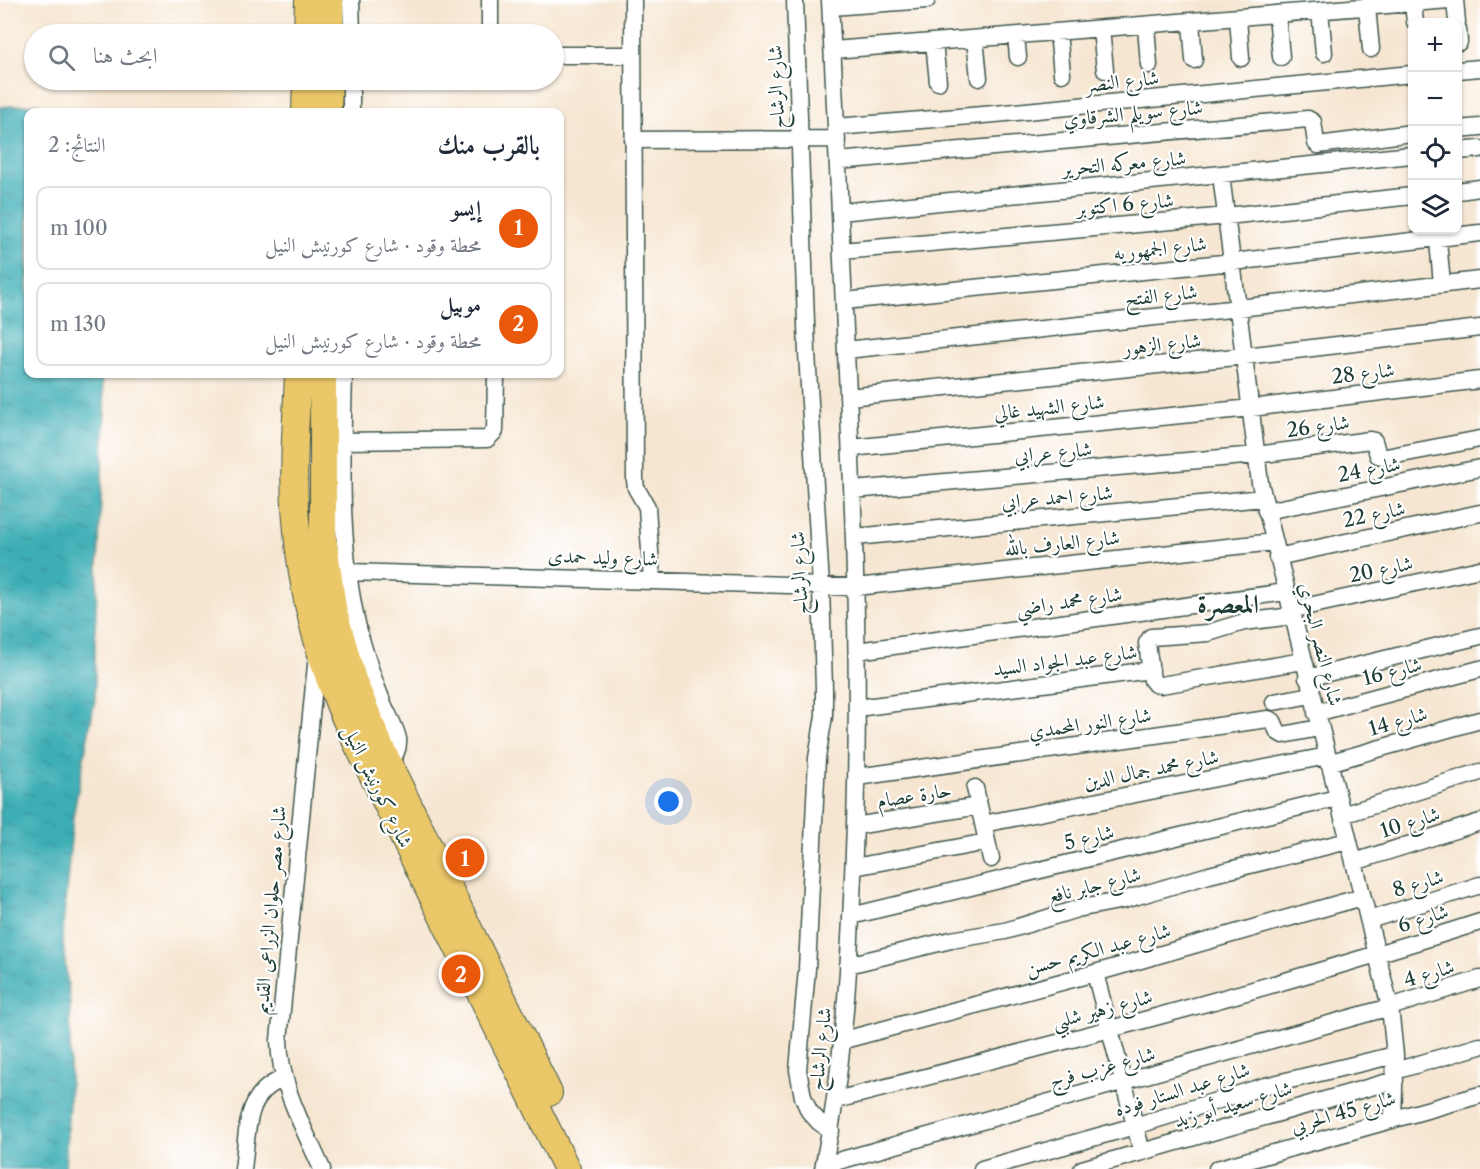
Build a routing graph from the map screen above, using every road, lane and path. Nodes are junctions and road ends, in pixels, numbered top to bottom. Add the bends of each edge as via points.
1 (308, 0) edge
2 (330, 0) edge
3 (351, 0) edge
4 (490, 0) edge
5 (633, 0) edge
6 (795, 0) edge
7 (927, 0) edge
8 (1449, 0) edge
9 (1455, 0) edge
10 (830, 3) edge
11 (1413, 3) junction
12 (1367, 7) junction
13 (1320, 11) junction
14 (1277, 15) junction
15 (1238, 18) junction
16 (1415, 18) edge
17 (1457, 18) edge
18 (1191, 22) junction
19 (307, 24) edge
20 (330, 24) edge
21 (352, 24) edge
22 (490, 24) edge
23 (1146, 26) junction
24 (1101, 29) junction
25 (1058, 32) junction
26 (1016, 36) junction
27 (975, 39) junction
28 (934, 42) junction
29 (1371, 49) dead end
30 (833, 50) junction
31 (1324, 53) dead end
32 (564, 55) edge
33 (633, 55) junction
34 (1018, 57) dead end
35 (1281, 57) dead end
36 (1241, 58) dead end
37 (1194, 60) dead end
38 (1149, 65) dead end
39 (1480, 68) edge
40 (1105, 70) dead end
41 (1462, 70) edge
42 (1062, 74) dead end
43 (1408, 75) edge
44 (979, 78) dead end
45 (938, 82) dead end
46 (306, 90) edge
47 (329, 90) edge
48 (351, 90) edge
49 (305, 108) edge
50 (328, 108) edge
51 (351, 108) edge
52 (1480, 127) edge
53 (1462, 129) edge
54 (836, 133) junction
55 (1408, 134) edge
56 (633, 140) junction
57 (799, 140) junction
58 (1480, 149) edge
59 (1462, 151) edge
60 (1408, 156) edge
61 (838, 161) junction
62 (1221, 175) junction
63 (1480, 188) edge
64 (1462, 190) edge
65 (1408, 197) edge
66 (840, 212) junction
67 (1227, 216) junction
68 (1462, 233) edge
69 (1480, 233) edge
70 (1438, 234) edge
71 (842, 251) junction
72 (1233, 262) junction
73 (1480, 280) edge
74 (1442, 284) junction
75 (844, 301) junction
76 (1239, 308) junction
77 (1480, 328) edge
78 (846, 350) junction
79 (1245, 356) junction
80 (298, 378) edge
81 (323, 378) edge
82 (344, 378) edge
83 (496, 378) edge
84 (1480, 380) edge
85 (849, 398) junction
86 (1251, 408) junction
87 (1480, 439) edge
88 (342, 441) junction
89 (851, 448) junction
90 (1256, 455) junction
91 (1480, 468) edge
92 (853, 490) junction
93 (1265, 505) junction
94 (1480, 513) edge
95 (855, 537) junction
96 (1276, 549) junction
97 (1480, 569) edge
98 (348, 572) junction
99 (652, 580) junction
100 (821, 586) junction
101 (856, 587) junction
102 (1286, 592) junction
103 (1291, 613) junction
104 (1480, 636) edge
105 (318, 648) junction
106 (857, 651) junction
107 (1303, 661) junction
108 (1480, 669) edge
109 (1151, 670) junction
110 (1307, 678) junction
111 (1311, 695) junction
112 (1274, 702) dead end
113 (857, 708) junction
114 (1480, 720) edge
115 (1318, 721) junction
116 (1328, 759) junction
117 (388, 764) junction
118 (1480, 772) edge
119 (856, 777) junction
120 (975, 788) dead end
121 (1337, 798) junction
122 (979, 806) junction
123 (1342, 815) junction
124 (1480, 822) edge
125 (983, 824) junction
126 (855, 826) junction
127 (1348, 841) junction
128 (987, 842) junction
129 (991, 859) dead end
130 (1354, 862) junction
131 (854, 867) junction
132 (1480, 885) edge
133 (1362, 897) junction
134 (851, 916) junction
135 (1368, 920) junction
136 (1480, 922) edge
137 (1378, 955) junction
138 (848, 965) junction
139 (1095, 973) junction
140 (1480, 979) edge
141 (1390, 1007) junction
142 (1110, 1030) junction
143 (844, 1040) junction
144 (1480, 1046) edge
145 (1395, 1069) junction
146 (283, 1079) junction
147 (1124, 1083) junction
148 (1480, 1095) edge
149 (836, 1101) junction
150 (1393, 1120) junction
151 (1135, 1126) junction
152 (831, 1131) junction
153 (1142, 1152) junction
154 (824, 1167) edge
155 (243, 1169) edge
156 (322, 1169) edge
157 (567, 1169) edge
158 (585, 1169) edge
159 (982, 1169) edge
160 (1082, 1169) edge
161 (1217, 1169) edge

1 - 19 highway
2 - 20 highway
3 - 21 street
4 - 22 street
5 - 33 street
6 - 57 street, شارع الرشاح
7 - 10 street
8 - 11 street
9 - 17 street
10 - 30 street, شارع الرشاح
11 - 12 street
11 - 16 street
12 - 13 street
12 - 29 street
13 - 14 street
13 - 31 street
14 - 15 street
14 - 35 street
15 - 18 street
15 - 36 street
18 - 23 street
18 - 37 street
23 - 24 street
23 - 38 street
24 - 25 street
24 - 40 street
25 - 26 street
25 - 42 street
26 - 27 street
26 - 34 street
27 - 28 street
27 - 44 street
28 - 30 street
28 - 45 street
30 - 54 street, شارع الرشاح
32 - 33 street
33 - 56 street
39 - 41 street
43 - 54 street, شارع النصر
46 - 49 highway
47 - 50 highway
48 - 51 street
52 - 53 street
54 - 57 street, شارع النصر
54 - 61 street, شارع الرشاح
55 - 61 street, شارع سويلم الشرقاوي via 1318,145 1308,119
56 - 57 street, شارع النصر
56 - 99 street via 635,480 647,507
57 - 100 street, شارع الرشاح
58 - 59 street
60 - 62 street, شارع معركه التحرير
61 - 66 street, شارع الرشاح
62 - 66 street, شارع معركه التحرير
62 - 67 street, شارع النصر البحري
63 - 64 street
65 - 67 street, شارع 6 اكتوبر
66 - 71 street, شارع الرشاح
67 - 71 street, شارع 6 اكتوبر
67 - 72 street, شارع النصر البحري
68 - 69 street, شارع الجمهوريه
70 - 72 street, شارع الجمهوريه
70 - 74 street
71 - 75 street, شارع الرشاح
72 - 75 street, شارع الجمهوريه
72 - 76 street, شارع النصر البحري
73 - 74 street, شارع الفتح
74 - 76 street, شارع الفتح
75 - 78 street, شارع الرشاح
76 - 78 street, شارع الفتح
76 - 79 street, شارع النصر البحري
77 - 79 street, شارع الزهور
78 - 85 street, شارع الرشاح
79 - 85 street, شارع الزهور
79 - 86 street, شارع النصر البحري
80 - 105 highway, شارع كورنيش النيل via 296,519 303,584
81 - 117 highway, شارع كورنيش النيل via 322,502 327,571 352,680
82 - 88 street
83 - 88 street via 495,431 487,439
84 - 86 street, شارع 28
85 - 89 street, شارع الرشاح
86 - 89 street, شارع الشهيد غالي
86 - 90 street, شارع النصر البحري
87 - 90 street, شارع 26 via 1382,457 1370,440
88 - 98 street via 342,507
89 - 92 street, شارع الرشاح
90 - 92 street, شارع عرابي
90 - 93 street, شارع النصر البحري
91 - 93 street, شارع 24
92 - 95 street, شارع الرشاح
93 - 95 street, شارع احمد عرابي
93 - 96 street, شارع النصر البحري
94 - 96 street, شارع 22
95 - 101 street, شارع الرشاح
96 - 101 street, شارع العارف بالله
96 - 102 street, شارع النصر البحري
97 - 103 street, شارع 20
98 - 99 street, شارع وليد حمدى
98 - 117 street via 367,660 397,736 396,754
99 - 100 street, شارع وليد حمدى
100 - 101 street, شارع وليد حمدى
100 - 152 street, شارع الرشاح via 824,703 817,758 798,1070 802,1098 809,1111
101 - 106 street, شارع الرشاح
102 - 103 street, شارع النصر البحري
102 - 106 street, شارع محمد راضي
103 - 107 street, شارع النصر البحري
103 - 109 street, شارع 20 via 1208,633 1151,637 1147,641
104 - 110 street
105 - 146 street, شارع مصر حلوان الزراعى القديم via 279,1040
105 - 157 highway, شارع كورنيش النيل via 351,732
106 - 113 street, شارع الرشاح
107 - 109 street, شارع عبد الجواد السيد via 1159,685 1153,682
107 - 110 street, شارع النصر البحري
108 - 115 street, شارع 16
109 - 113 street, شارع عبد الجواد السيد
110 - 111 street, شارع النصر البحري
111 - 112 street
111 - 115 street, شارع النصر البحري
113 - 119 street, شارع الرشاح
114 - 116 street, شارع 14
115 - 116 street, شارع النصر البحري
115 - 119 street, شارع النور المحمدي via 1283,735 1268,719
116 - 121 street, شارع النصر البحري
116 - 125 street, شارع محمد جمال الدين
117 - 158 highway, شارع كورنيش النيل
118 - 123 street
119 - 126 street, شارع الرشاح
120 - 122 street, حارة عصام
121 - 123 street, شارع النصر البحري
121 - 134 street, شارع 5
122 - 125 street, حارة عصام
122 - 126 street, حارة عصام
123 - 127 street, شارع النصر البحري
124 - 130 street, شارع 10
125 - 128 street, حارة عصام
126 - 131 street, شارع الرشاح
127 - 130 street, شارع النصر البحري
127 - 138 street, شارع جابر نافع via 1077,909 1005,931
128 - 129 street, حارة عصام
128 - 131 street
130 - 133 street, شارع النصر البحري
131 - 134 street, شارع الرشاح
132 - 135 street, شارع 8
133 - 135 street, شارع النصر البحري
133 - 139 street, شارع عبد الكريم حسن
134 - 138 street, شارع الرشاح
135 - 137 street, شارع النصر البحري
136 - 137 street, شارع 6
137 - 141 street, شارع النصر البحري
137 - 142 street, شارع زهير شلبي
138 - 143 street, شارع الرشاح
139 - 142 street
139 - 143 street, شارع عبد الكريم حسن
140 - 141 street, شارع 4
141 - 145 street, شارع النصر البحري
141 - 147 street, شارع عزب فرج
142 - 147 street
142 - 149 street, شارع زهير شلبي
143 - 149 street, شارع الرشاح
144 - 145 street
145 - 150 street, شارع النصر البحري
145 - 151 street, شارع عبد الستار فوده via 1265,1086
145 - 153 street, شارع سعيد أبو زيد
146 - 155 street via 267,1087 255,1101
146 - 156 street, شارع مصر حلوان الزراعى القديم
147 - 151 street
147 - 154 street, شارع عزب فرج
148 - 150 street, شارع 45 الحربي
149 - 152 street, شارع الرشاح
150 - 161 street, شارع 45 الحربي
151 - 153 street
151 - 159 street, شارع عبد الستار فوده
152 - 154 street, شارع الرشاح
153 - 160 street, شارع سعيد أبو زيد

